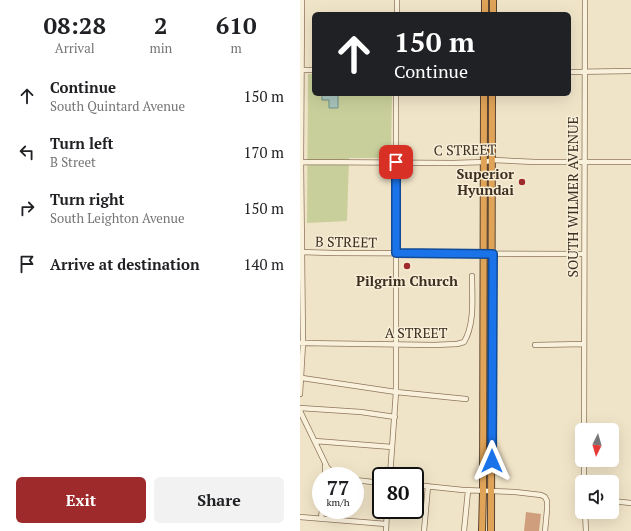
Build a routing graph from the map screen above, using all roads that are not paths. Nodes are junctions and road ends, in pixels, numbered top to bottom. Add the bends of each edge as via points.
1 (302, 0) edge
2 (397, 0) edge
3 (485, 0) edge
4 (493, 0) edge
5 (585, 0) edge
6 (397, 12) edge
7 (485, 12) edge
8 (493, 12) edge
9 (301, 70) edge
10 (312, 70) edge
11 (631, 71) edge
12 (571, 72) edge
13 (584, 72) junction
14 (396, 96) edge
15 (484, 96) edge
16 (492, 96) edge
17 (493, 160) junction
18 (300, 162) edge
19 (396, 162) junction
20 (485, 162) junction
21 (584, 162) junction
22 (631, 162) edge
23 (301, 208) edge
24 (301, 252) edge
25 (396, 253) junction
26 (484, 253) junction
27 (493, 254) junction
28 (584, 254) junction
29 (472, 276) dead end
30 (302, 343) edge
31 (584, 344) junction
32 (396, 345) junction
33 (535, 345) dead end
34 (302, 378) junction
35 (396, 392) junction
36 (300, 394) edge
37 (466, 399) dead end
38 (300, 410) edge
39 (395, 417) junction
40 (584, 423) edge
41 (315, 441) junction
42 (392, 447) junction
43 (325, 465) edge
44 (391, 467) edge
45 (424, 486) edge
46 (428, 486) junction
47 (468, 491) junction
48 (491, 491) junction
49 (483, 492) junction
50 (619, 502) edge
51 (631, 503) edge
52 (300, 517) edge
53 (312, 518) edge
54 (332, 519) edge
55 (386, 519) edge
56 (585, 519) edge
57 (386, 524) junction
58 (386, 531) edge
59 (424, 531) edge
60 (464, 531) edge
61 (482, 531) edge
62 (491, 531) edge
63 (545, 531) edge
64 (586, 531) edge

1 - 9 street
2 - 6 street
3 - 7 highway
4 - 8 highway
5 - 13 street, SOUTH WILMER AVENUE
9 - 10 street
9 - 18 street
11 - 13 street
12 - 13 street
13 - 21 street, SOUTH WILMER AVENUE
14 - 19 street
15 - 20 highway
16 - 17 highway
17 - 20 street, C STREET
17 - 21 street, C STREET
17 - 27 highway
18 - 19 street, C STREET
18 - 23 street
19 - 20 street, C STREET
19 - 25 street
20 - 26 highway
21 - 22 street, C STREET
21 - 28 street, SOUTH WILMER AVENUE
23 - 24 street
24 - 25 street, B STREET
24 - 30 street
25 - 26 street, B STREET
25 - 32 street
26 - 27 street, B STREET
26 - 49 highway
27 - 28 street, B STREET
27 - 48 highway
28 - 31 street, SOUTH WILMER AVENUE
29 - 32 street, A STREET via 471,318 464,342
30 - 32 street, A STREET
30 - 34 street
31 - 33 street
31 - 40 street, SOUTH WILMER AVENUE
32 - 35 street
34 - 35 street
34 - 36 street
35 - 37 street
35 - 39 street
38 - 39 street via 361,412
38 - 41 street
39 - 42 street
41 - 42 street
41 - 43 street
42 - 44 street
45 - 46 street
46 - 47 street
46 - 59 street
47 - 49 street
47 - 60 street
48 - 49 street
48 - 62 highway
48 - 63 street via 545,497
49 - 61 highway
50 - 51 street
52 - 53 street
54 - 57 street
55 - 57 street
56 - 64 street
57 - 58 street

